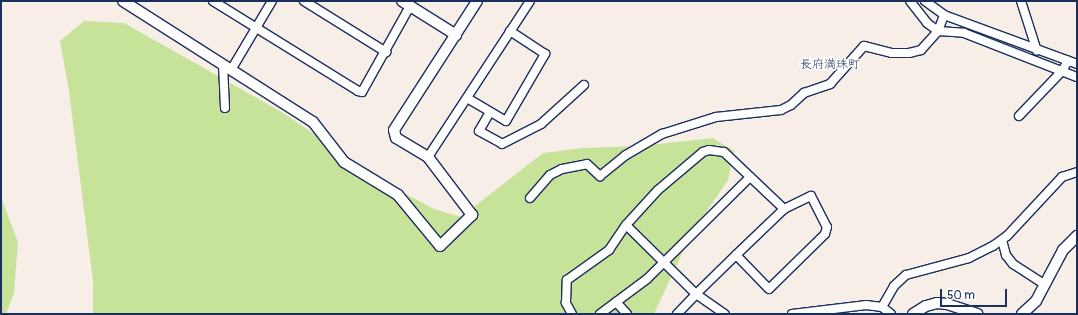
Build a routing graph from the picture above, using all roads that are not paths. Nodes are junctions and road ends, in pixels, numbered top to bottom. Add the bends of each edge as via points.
1 (123, 1) edge
2 (213, 1) edge
3 (272, 1) edge
4 (304, 1) edge
5 (477, 1) edge
6 (530, 1) edge
7 (910, 1) edge
8 (925, 1) edge
9 (1021, 1) edge
10 (406, 4) edge
11 (944, 15) junction
12 (256, 27) junction
13 (510, 31) junction
14 (938, 31) junction
15 (456, 35) junction
16 (1037, 51) junction
17 (386, 52) junction
18 (1068, 60) junction
19 (1077, 64) edge
20 (227, 67) junction
21 (1062, 71) junction
22 (1077, 77) edge
23 (584, 85) dead end
24 (467, 98) junction
25 (225, 108) dead end
26 (490, 112) junction
27 (1019, 116) dead end
28 (428, 157) junction
29 (1077, 172) edge
30 (750, 177) junction
31 (530, 198) dead end
32 (784, 209) junction
33 (626, 225) junction
34 (1077, 236) edge
35 (1002, 240) junction
36 (736, 256) junction
37 (664, 261) junction
38 (1045, 285) junction
39 (696, 294) junction
40 (616, 302) junction
41 (882, 307) junction
42 (836, 311) edge
43 (572, 314) edge
44 (600, 314) edge
45 (627, 314) edge
46 (677, 314) edge
47 (725, 314) edge
48 (792, 314) edge
49 (891, 314) edge
50 (913, 314) edge
51 (977, 314) edge
52 (1022, 314) edge

1 - 20 street
2 - 12 street
3 - 12 street
4 - 17 street
5 - 15 street
6 - 13 street
7 - 14 street via 927,23
8 - 11 street
9 - 16 street
10 - 15 street
10 - 17 street
11 - 14 street
11 - 16 street
12 - 17 street via 358,91 365,88
12 - 20 street
13 - 24 street
13 - 26 street via 545,54 506,121
14 - 21 street via 964,33
14 - 31 street via 920,50 909,53 864,46 830,84 804,93 781,110 716,117 662,134 626,155 600,176 587,164 562,169 550,175
15 - 28 street via 394,130 396,138
16 - 18 street
18 - 19 street
18 - 21 street
20 - 25 street
20 - 28 street via 313,122 344,162 398,195 440,246 472,215
21 - 22 street
21 - 27 street
23 - 26 street via 540,124 502,144 479,131
24 - 26 street
24 - 28 street
29 - 35 street via 1062,177
30 - 32 street
30 - 33 street via 724,152 709,150 681,169
30 - 37 street
32 - 36 street
32 - 36 street via 811,196 827,228 825,234 769,289
33 - 37 street
33 - 43 street via 608,250 567,280 566,303
34 - 38 street via 1063,250
35 - 38 street via 1006,255 1012,264
35 - 41 street via 969,258 906,276 894,286
36 - 39 street
37 - 39 street
37 - 40 street via 638,287
38 - 52 street via 1036,300
39 - 46 street
39 - 47 street
40 - 44 street
40 - 45 street
41 - 42 street via 866,305
41 - 49 street
42 - 48 street
50 - 51 street via 937,303

